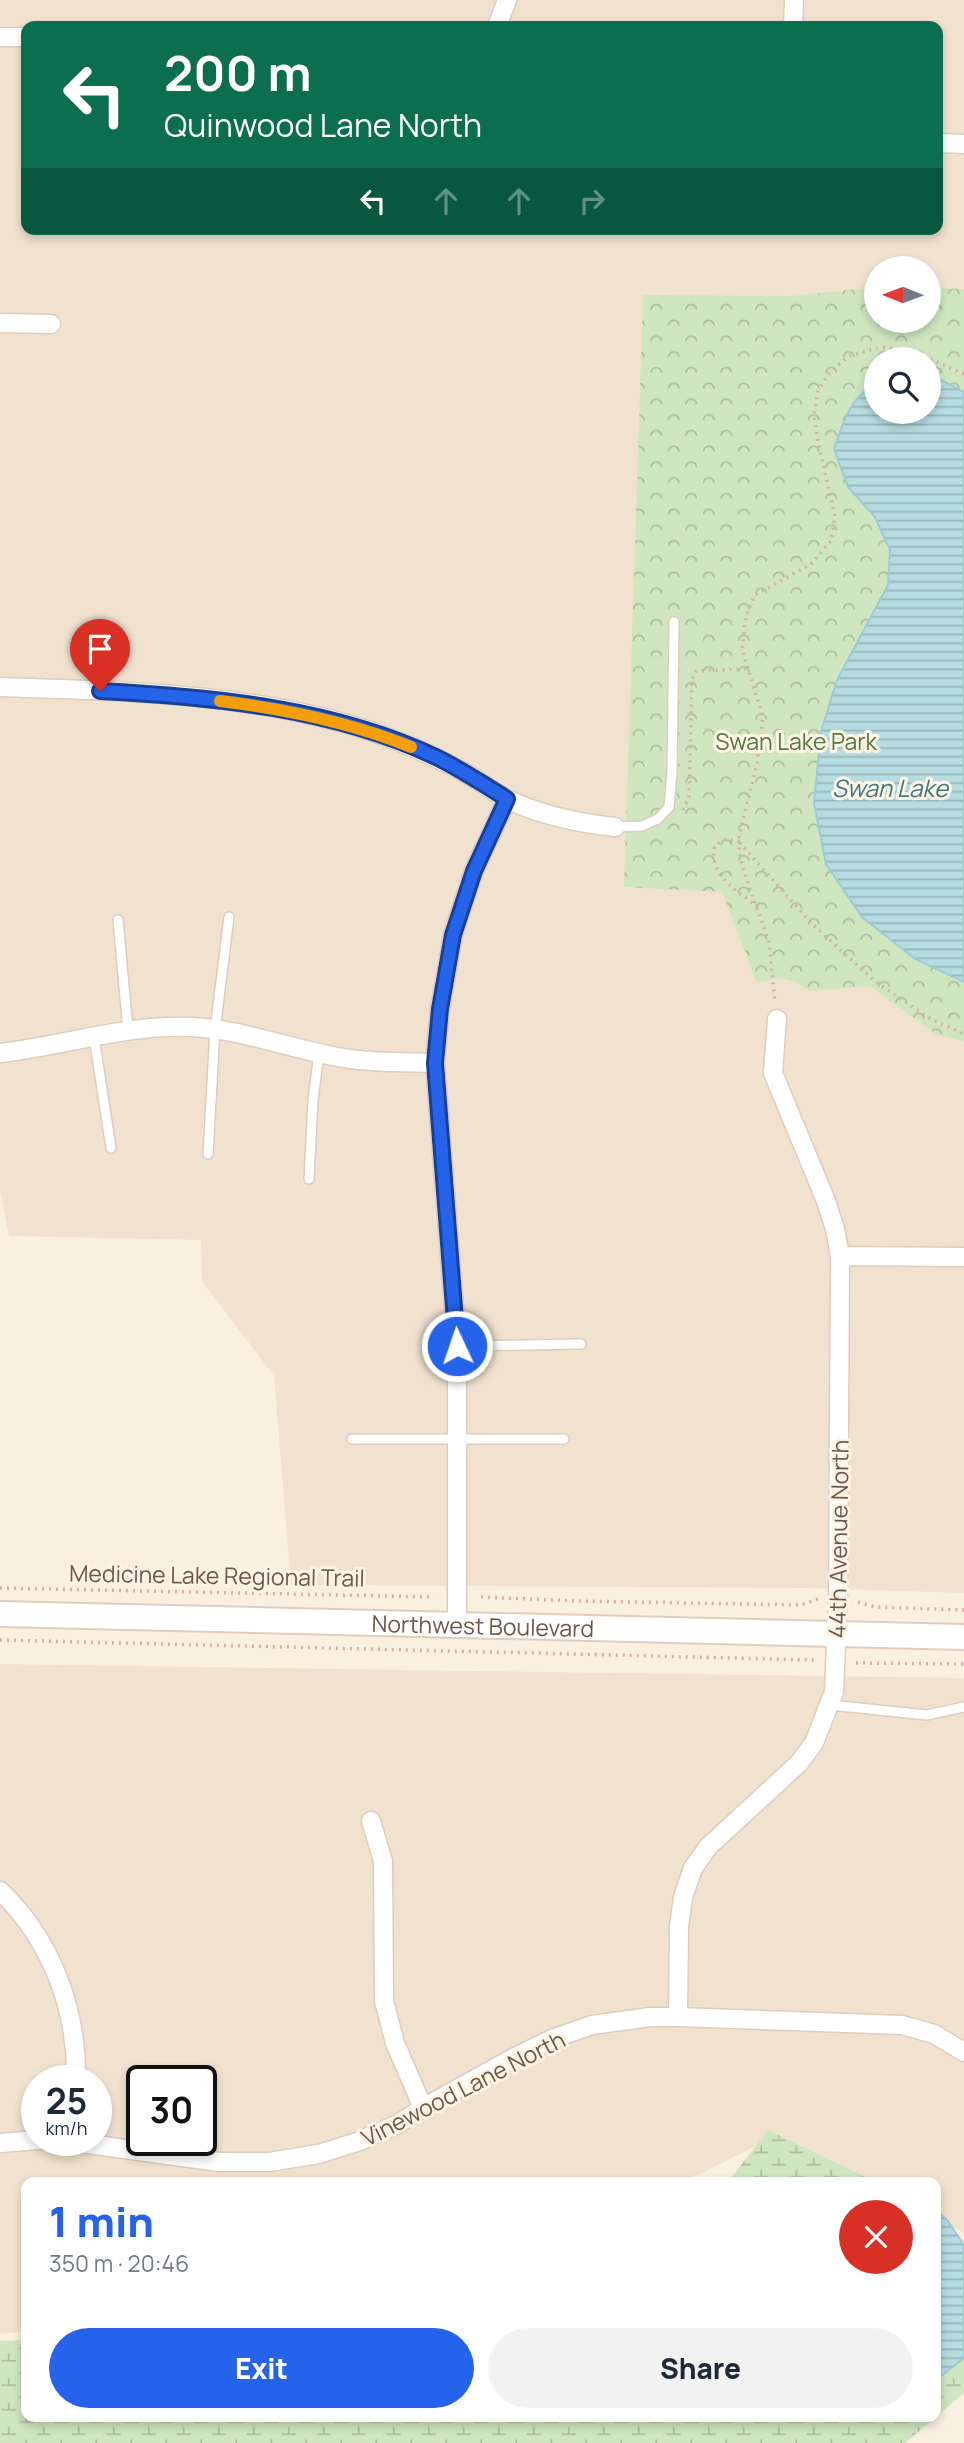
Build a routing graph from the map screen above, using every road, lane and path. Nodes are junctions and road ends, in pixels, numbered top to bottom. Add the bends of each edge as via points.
1 (507, 0) edge
2 (794, 0) edge
3 (499, 21) edge
4 (793, 21) edge
5 (0, 37) edge
6 (21, 37) edge
7 (943, 143) edge
8 (964, 144) edge
9 (0, 323) edge
10 (51, 324) dead end
11 (964, 374) edge
12 (674, 622) dead end
13 (0, 687) edge
14 (507, 799) junction
15 (615, 827) joint
16 (738, 841) junction
17 (758, 908) junction
18 (229, 917) dead end
19 (118, 920) dead end
20 (777, 1019) joint
21 (128, 1030) junction
22 (215, 1030) junction
23 (964, 1034) edge
24 (94, 1037) junction
25 (0, 1053) edge
26 (319, 1053) junction
27 (435, 1063) junction
28 (111, 1148) dead end
29 (208, 1154) dead end
30 (309, 1179) dead end
31 (840, 1256) junction
32 (964, 1257) edge
33 (581, 1344) dead end
34 (457, 1346) junction
35 (458, 1438) junction
36 (352, 1439) dead end
37 (564, 1439) dead end
38 (0, 1588) edge
39 (434, 1597) dead end
40 (481, 1597) dead end
41 (823, 1597) dead end
42 (858, 1602) dead end
43 (964, 1610) edge
44 (0, 1614) edge
45 (457, 1624) junction
46 (837, 1633) junction
47 (964, 1637) edge
48 (0, 1640) edge
49 (814, 1660) dead end
50 (856, 1663) dead end
51 (964, 1664) edge
52 (830, 1705) junction
53 (964, 1707) edge
54 (371, 1821) dead end
55 (0, 1891) edge
56 (678, 2017) junction
57 (964, 2052) edge
58 (75, 2065) edge
59 (423, 2108) junction
60 (21, 2141) edge
61 (0, 2143) edge
62 (112, 2147) edge

1 - 3 street
2 - 4 street
5 - 6 street
7 - 8 street
9 - 10 street
11 - 16 path via 914,352 881,347 849,356 830,372 818,391 814,415 835,516 831,541 811,564 755,595 746,616 742,650 763,717
12 - 15 lane via 669,807 642,826
13 - 14 street via 156,694 315,717 438,758
14 - 15 street via 560,817
14 - 27 street via 474,871 453,935
16 - 17 path
16 - 17 path via 726,839 715,845 712,858 720,876
16 - 23 path via 813,925 877,983
17 - 20 path via 769,942
18 - 22 lane
19 - 21 lane
20 - 31 street, 44th Avenue North via 773,1073 825,1201
21 - 22 street
21 - 24 street
22 - 26 street
22 - 29 lane
24 - 25 street
24 - 28 lane
26 - 27 street
26 - 30 lane
27 - 34 street
31 - 32 street
31 - 46 street, 44th Avenue North
33 - 34 lane
34 - 35 street
35 - 36 lane
35 - 37 lane
35 - 45 street
38 - 39 path, Medicine Lake Regional Trail
40 - 41 path via 801,1605
42 - 43 path via 875,1607
44 - 45 main road, Northwest Boulevard
45 - 46 main road, Northwest Boulevard
46 - 47 main road, Northwest Boulevard
46 - 52 street, 44th Avenue North
48 - 49 path
50 - 51 path
52 - 53 lane via 927,1714
52 - 56 street, 44th Avenue North via 814,1743 799,1763 708,1847 693,1868 679,1926
54 - 59 street via 383,1861 384,2001 395,2043
55 - 58 street via 28,1923 50,1959 64,1996
56 - 57 street, Vinewood Lane North via 902,2025 934,2034
56 - 59 street, Vinewood Lane North via 592,2025 552,2039
59 - 62 street, Vinewood Lane North via 360,2141 269,2162 219,2162
60 - 61 street, Vinewood Lane North

